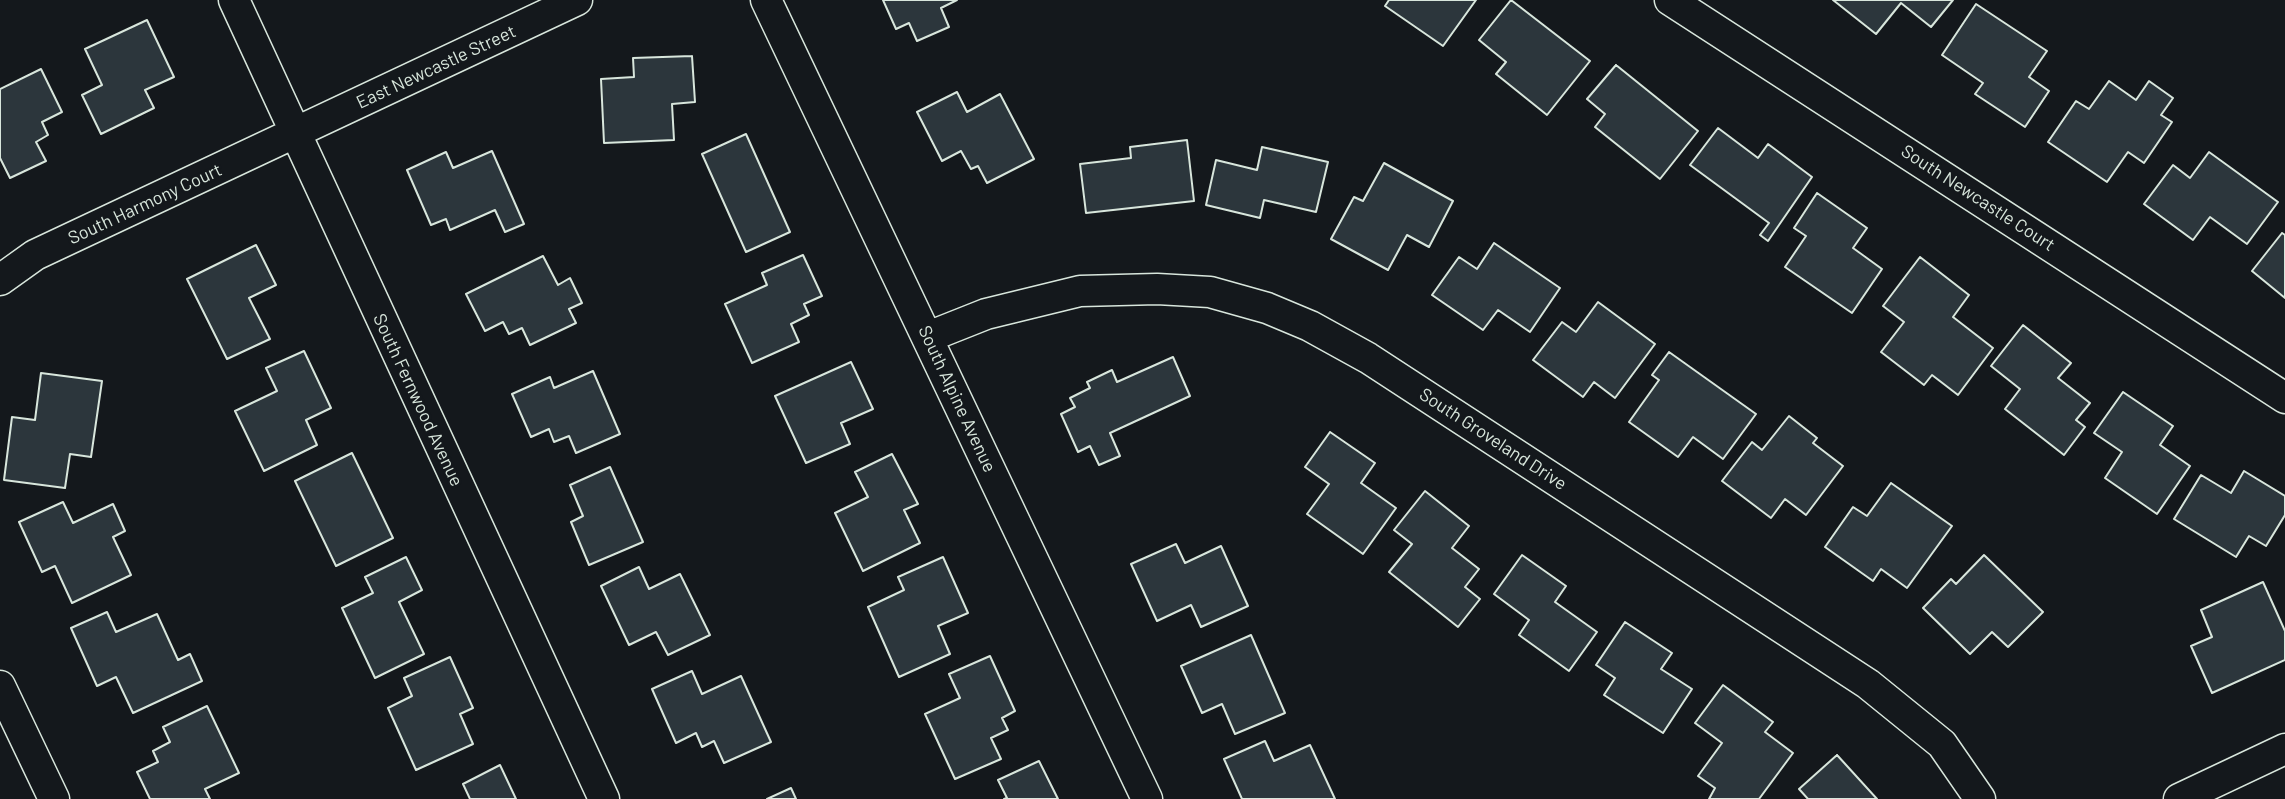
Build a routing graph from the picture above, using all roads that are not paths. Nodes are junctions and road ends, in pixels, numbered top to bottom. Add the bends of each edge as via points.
1 (233, 0) edge
2 (577, 0) edge
3 (766, 0) edge
4 (1670, 0) edge
5 (295, 134) junction
6 (0, 280) edge
7 (928, 337) junction
8 (2285, 398) edge
9 (0, 686) edge
10 (2285, 749) edge
11 (54, 799) edge
12 (604, 799) edge
13 (1147, 799) edge
14 (1980, 799) edge
15 (2179, 799) edge

1 - 5 street, South Fernwood Avenue
2 - 5 street, East Newcastle Street
3 - 7 street, South Alpine Avenue
4 - 8 street, South Newcastle Court
5 - 6 street, South Harmony Court via 35,255
5 - 12 street, South Fernwood Avenue
7 - 13 street, South Alpine Avenue
7 - 14 street, South Groveland Drive via 986,314 1080,291 1131,289 1210,292 1310,326 1368,358 1868,684 1942,744
9 - 11 street
10 - 15 street

